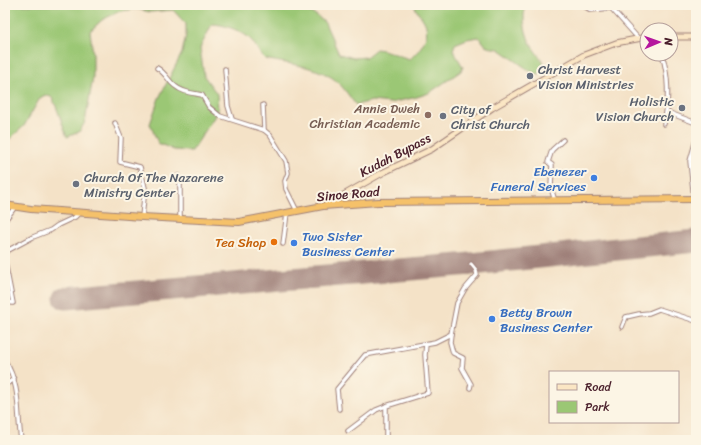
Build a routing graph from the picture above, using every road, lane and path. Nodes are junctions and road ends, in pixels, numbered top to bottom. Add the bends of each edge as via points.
1 (582, 5) edge
2 (679, 37) edge
3 (694, 37) edge
4 (638, 38) joint
5 (696, 44) edge
6 (664, 62) edge
7 (157, 68) dead end
8 (225, 69) dead end
9 (263, 105) dead end
10 (667, 112) junction
11 (232, 119) junction
12 (116, 123) dead end
13 (696, 123) edge
14 (664, 124) dead end
15 (264, 130) junction
16 (563, 140) dead end
17 (696, 140) edge
18 (178, 176) dead end
19 (695, 199) edge
20 (555, 201) junction
21 (5, 205) edge
22 (323, 206) junction
23 (15, 207) junction
24 (297, 211) junction
25 (79, 212) junction
26 (287, 213) junction
27 (142, 217) junction
28 (180, 219) junction
29 (5, 220) edge
30 (283, 244) dead end
31 (5, 252) edge
32 (5, 262) edge
33 (471, 264) dead end
34 (5, 302) edge
35 (696, 321) edge
36 (622, 327) dead end
37 (451, 334) junction
38 (426, 344) junction
39 (5, 361) edge
40 (14, 379) junction
41 (5, 385) edge
42 (470, 388) dead end
43 (386, 406) junction
44 (338, 409) dead end
45 (348, 431) dead end
46 (21, 440) edge
47 (386, 440) edge

1 - 4 street via 591,10 611,8
2 - 3 street
3 - 5 street
4 - 22 street, Kudah Bypass via 584,55 492,108 432,149
6 - 10 street via 669,102
7 - 11 street via 163,71 176,87 191,94 202,95 216,114 225,119
8 - 11 street via 228,106
9 - 15 street
10 - 13 street
10 - 14 street
11 - 15 street
12 - 27 street via 121,138 120,162 140,167 145,188
15 - 24 street via 286,161 286,189
16 - 20 street via 552,150 548,162 552,165 551,188
17 - 19 street via 690,161
18 - 28 street
19 - 20 highway, Sinoe Road
20 - 22 highway, Sinoe Road via 426,200
21 - 23 highway, Sinoe Road
22 - 24 highway, Sinoe Road
23 - 25 highway, Sinoe Road
23 - 29 street
24 - 26 highway, Sinoe Road
25 - 27 highway, Sinoe Road
25 - 31 street via 75,218
26 - 28 highway, Sinoe Road via 239,222
26 - 30 street
27 - 28 highway, Sinoe Road
32 - 34 street via 13,303
33 - 37 street via 476,270 476,275 457,303
35 - 36 street via 659,309 626,317
37 - 38 street via 447,338
37 - 42 street via 453,353 463,358 462,368 471,384
38 - 43 street via 428,393
38 - 44 street via 365,355 338,389
39 - 40 street
40 - 41 street
40 - 46 street via 20,412
43 - 45 street via 376,410
43 - 47 street

